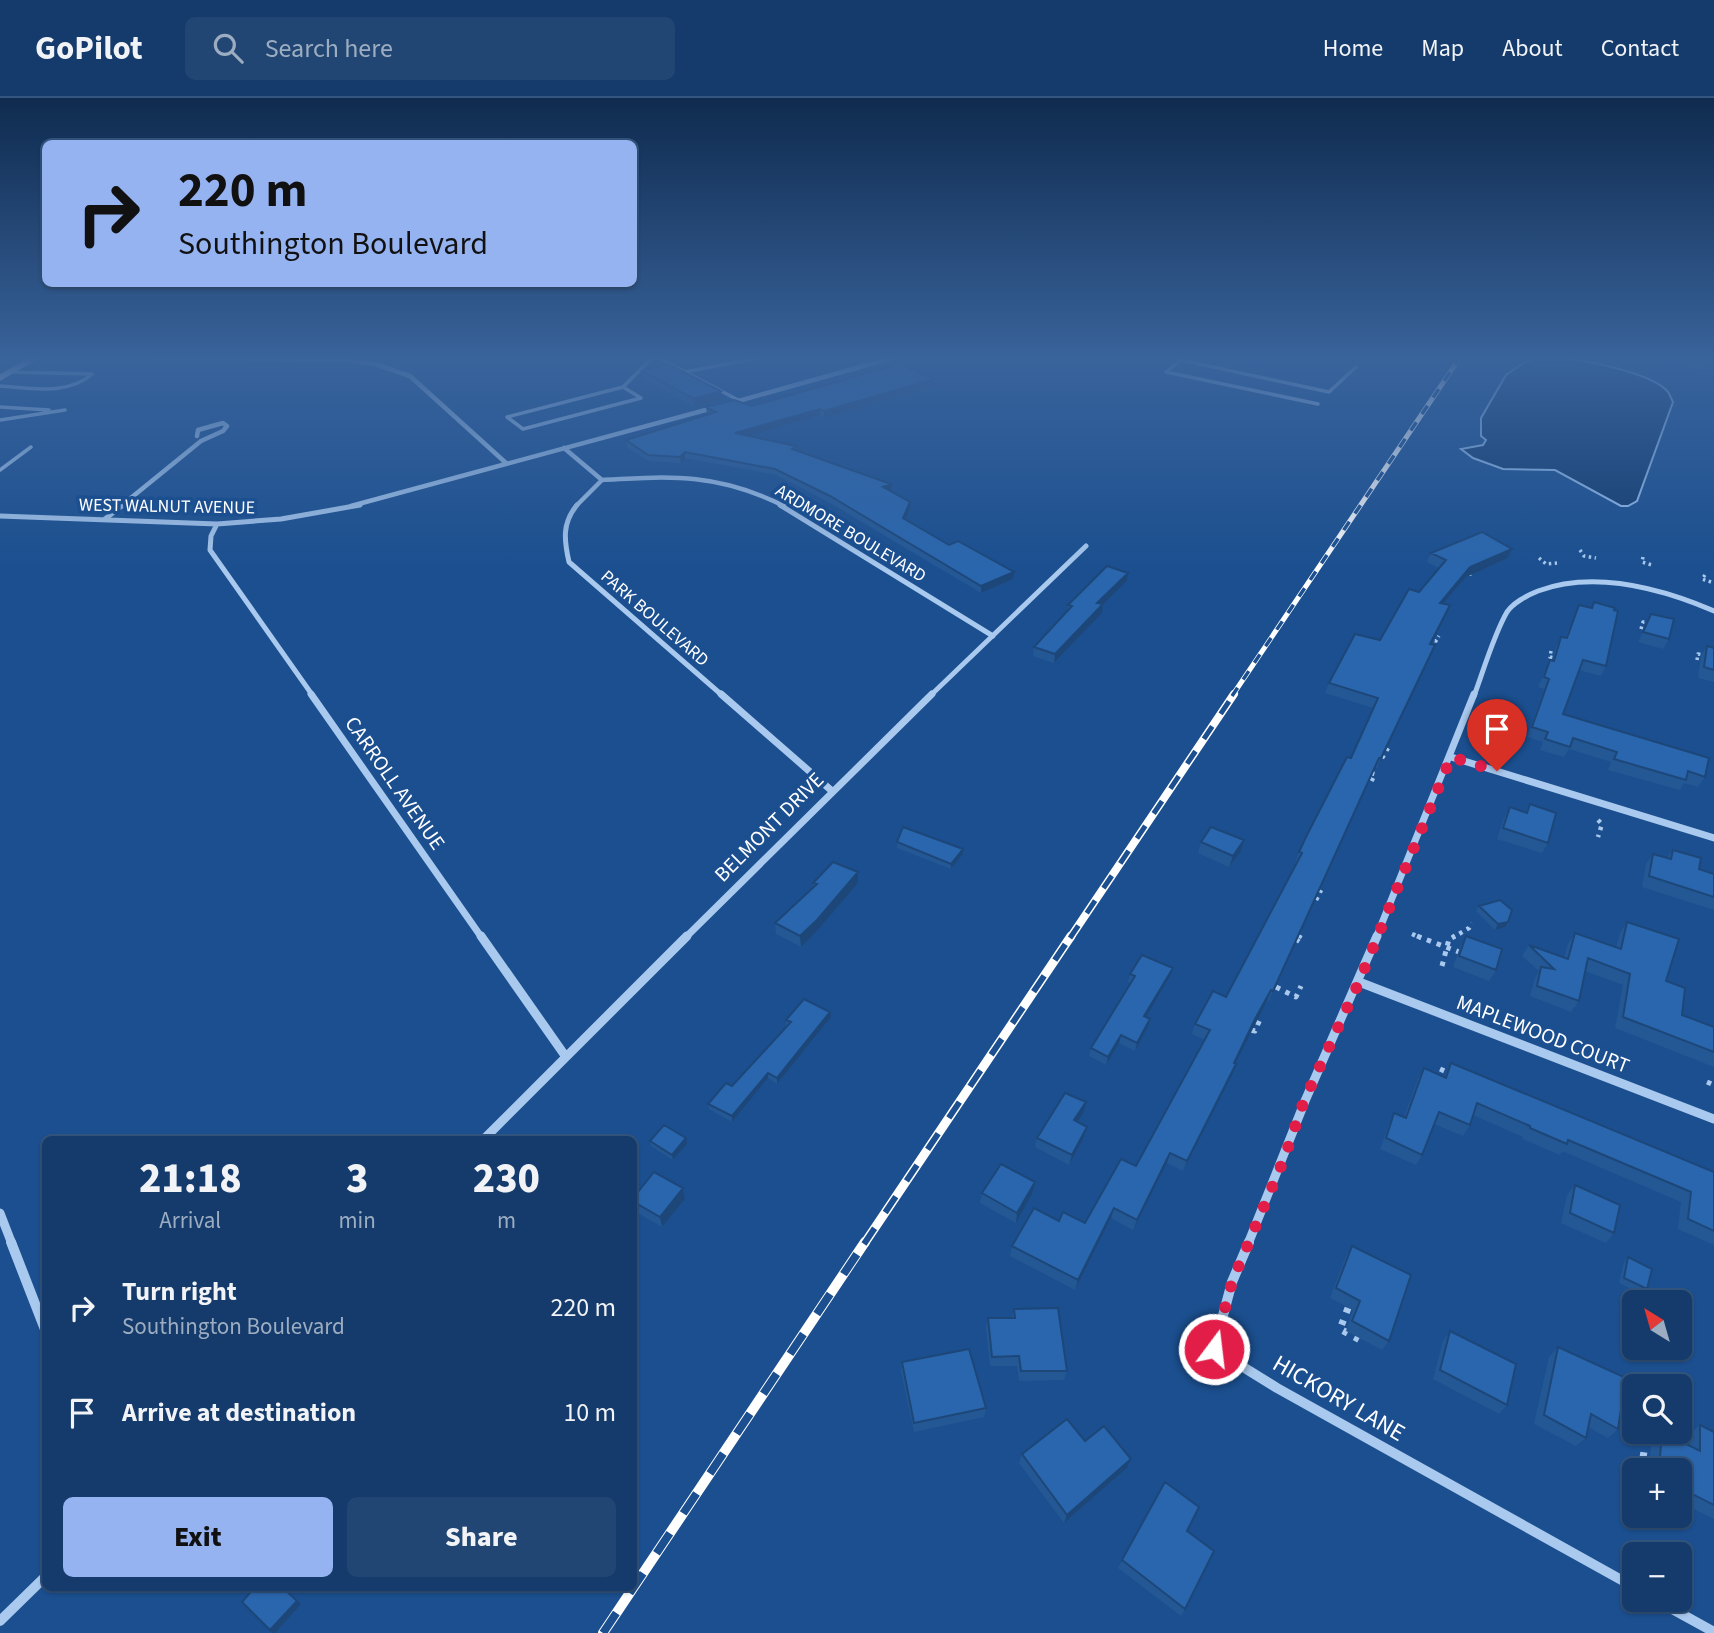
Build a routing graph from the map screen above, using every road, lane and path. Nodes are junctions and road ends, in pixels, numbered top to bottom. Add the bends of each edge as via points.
1 (203, 428) edge
2 (226, 428) edge
3 (467, 428) edge
4 (641, 428) edge
5 (197, 436) dead end
6 (31, 447) dead end
7 (564, 448) junction
8 (506, 463) junction
9 (0, 470) edge
10 (602, 480) junction
11 (0, 516) edge
12 (104, 520) junction
13 (217, 524) junction
14 (1086, 546) dead end
15 (1580, 550) dead end
16 (1643, 557) dead end
17 (1539, 558) dead end
18 (1596, 558) dead end
19 (1557, 563) dead end
20 (1652, 565) dead end
21 (1456, 571) edge
22 (1475, 574) edge
23 (1705, 575) dead end
24 (1714, 583) edge
25 (1714, 611) edge
26 (1656, 625) edge
27 (1641, 629) edge
28 (993, 636) junction
29 (1439, 636) edge
30 (1421, 637) edge
31 (1551, 651) dead end
32 (1712, 657) edge
33 (1558, 659) edge
34 (1698, 660) dead end
35 (1388, 748) edge
36 (1451, 757) junction
37 (1382, 758) edge
38 (1371, 773) edge
39 (1371, 782) edge
40 (832, 791) junction
41 (1587, 816) dead end
42 (1598, 836) dead end
43 (1714, 838) edge
44 (1321, 890) edge
45 (1316, 900) edge
46 (1472, 923) dead end
47 (1302, 932) edge
48 (1412, 934) dead end
49 (1296, 942) edge
50 (1447, 947) junction
51 (1458, 952) edge
52 (1442, 966) dead end
53 (1359, 982) junction
54 (1301, 986) dead end
55 (1276, 987) edge
56 (1261, 1017) edge
57 (1251, 1030) edge
58 (566, 1057) junction
59 (1459, 1077) edge
60 (1707, 1082) dead end
61 (1714, 1085) edge
62 (1434, 1086) edge
63 (1714, 1119) edge
64 (487, 1136) edge
65 (0, 1213) edge
66 (1348, 1308) edge
67 (42, 1322) edge
68 (1362, 1341) edge
69 (42, 1580) edge
70 (1622, 1580) edge
71 (1678, 1612) edge
72 (0, 1621) edge
73 (1714, 1632) edge

1 - 5 street
2 - 12 street via 201,441
3 - 8 street
4 - 7 street, WEST WALNUT AVENUE
6 - 9 lane
7 - 8 street, WEST WALNUT AVENUE
7 - 10 street
8 - 13 street, WEST WALNUT AVENUE via 358,505 281,519
10 - 28 street, ARDMORE BOULEVARD via 704,480 761,495
10 - 40 street, PARK BOULEVARD via 568,514 562,537 569,562
11 - 12 street, WEST WALNUT AVENUE
12 - 13 street, WEST WALNUT AVENUE
13 - 58 street, CARROLL AVENUE via 210,550
14 - 28 street, BELMONT DRIVE
15 - 18 path via 1584,556
16 - 20 path via 1642,562
17 - 19 path via 1546,564
21 - 22 path
23 - 24 path via 1702,579
25 - 36 street, HICKORY LANE via 1664,593 1597,582 1568,582 1521,597 1508,610
26 - 27 path via 1643,622
28 - 40 street, BELMONT DRIVE
29 - 30 path via 1436,641
31 - 33 path via 1550,656
32 - 34 path via 1698,654
35 - 37 path
36 - 43 street
36 - 53 street, HICKORY LANE
38 - 39 path via 1375,774
40 - 58 street, BELMONT DRIVE
41 - 42 path via 1601,822
44 - 45 path
46 - 50 path via 1449,939
47 - 49 path
48 - 50 path
50 - 51 path
50 - 52 path
53 - 63 street, MAPLEWOOD COURT
53 - 70 street, HICKORY LANE via 1329,1043 1232,1282 1214,1349
54 - 55 path via 1296,996
56 - 57 path via 1255,1031
58 - 64 street, BELMONT DRIVE
59 - 62 path via 1440,1069
60 - 61 path
65 - 67 street
66 - 68 path via 1340,1329
69 - 72 street
71 - 73 street

